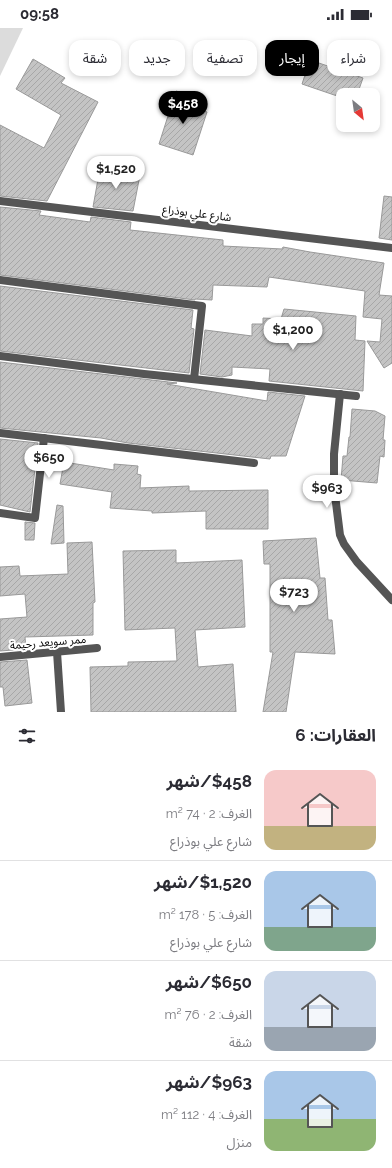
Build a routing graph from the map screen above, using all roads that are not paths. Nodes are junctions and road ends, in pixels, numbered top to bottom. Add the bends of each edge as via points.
1 (0, 201) edge
2 (392, 248) edge
3 (0, 280) edge
4 (0, 356) edge
5 (194, 379) junction
6 (340, 394) junction
7 (356, 396) dead end
8 (0, 433) edge
9 (44, 438) junction
10 (254, 463) dead end
11 (0, 513) edge
12 (392, 600) edge
13 (97, 648) dead end
14 (56, 652) junction
15 (0, 657) edge
16 (61, 712) edge

1 - 2 street, شارع علي بوذراع
3 - 5 street via 202,306
4 - 5 street
5 - 6 street
6 - 7 street
6 - 12 street via 334,454 334,487 340,535 348,552
8 - 9 street
9 - 10 street
9 - 11 street via 35,518
13 - 14 street, ممر سويعد رحيمة
14 - 15 street, ممر سويعد رحيمة
14 - 16 street

